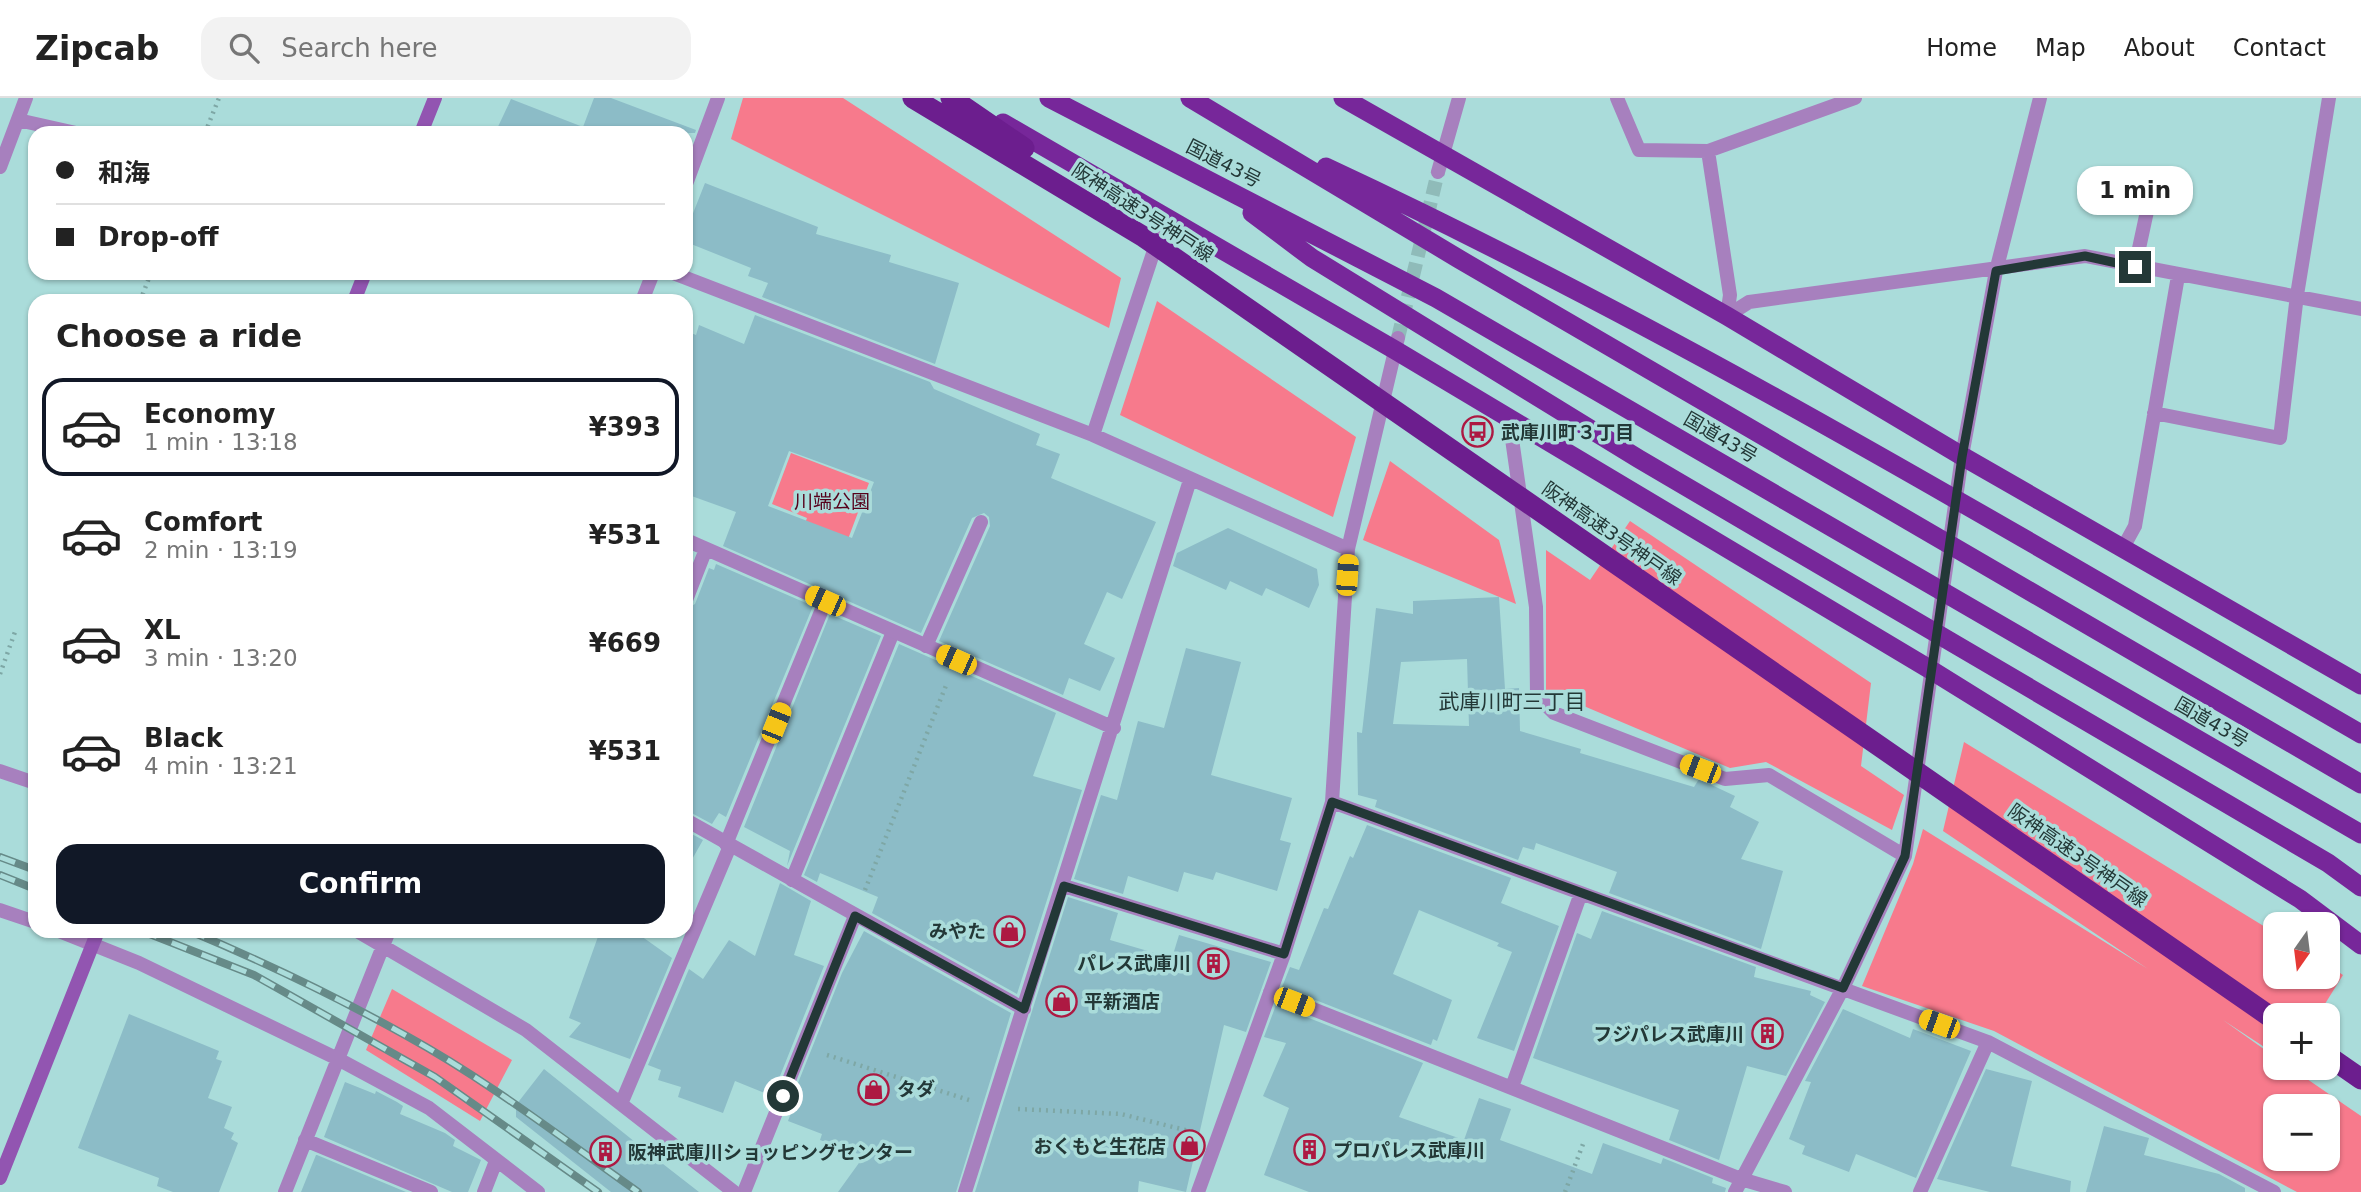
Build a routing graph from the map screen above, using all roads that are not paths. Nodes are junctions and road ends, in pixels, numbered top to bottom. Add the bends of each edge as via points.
1 (26, 98) edge
2 (435, 98) edge
3 (719, 98) edge
4 (913, 98) edge
5 (951, 98) edge
6 (959, 98) edge
7 (1049, 98) edge
8 (1190, 98) edge
9 (1343, 98) edge
10 (1459, 98) edge
11 (1617, 98) edge
12 (1855, 98) edge
13 (2040, 98) edge
14 (2329, 98) edge
15 (18, 120) junction
16 (1230, 122) junction
17 (45, 126) edge
18 (424, 126) edge
19 (1708, 151) junction
20 (1440, 164) junction
21 (693, 166) edge
22 (0, 167) edge
23 (1209, 181) junction
24 (2152, 188) dead end
25 (1165, 217) junction
26 (2135, 267) junction
27 (1996, 271) junction
28 (2178, 276) junction
29 (691, 280) edge
30 (2297, 295) junction
31 (2361, 309) edge
32 (1727, 316) junction
33 (1397, 344) junction
34 (2154, 413) junction
35 (1509, 418) junction
36 (1093, 435) junction
37 (1962, 457) junction
38 (1190, 480) junction
39 (981, 522) dead end
40 (693, 543) edge
41 (2124, 546) junction
42 (706, 549) junction
43 (1348, 549) junction
44 (693, 582) edge
45 (825, 601) junction
46 (893, 632) junction
47 (926, 646) junction
48 (1931, 670) junction
49 (2361, 685) edge
50 (1114, 728) junction
51 (2361, 734) edge
52 (0, 771) edge
53 (28, 781) edge
54 (2361, 784) edge
55 (1332, 802) junction
56 (693, 824) edge
57 (2361, 834) edge
58 (728, 845) junction
59 (1905, 856) junction
60 (792, 880) junction
61 (1064, 886) junction
62 (2361, 887) edge
63 (1581, 893) junction
64 (0, 910) edge
65 (855, 916) junction
66 (28, 920) edge
67 (693, 930) edge
68 (74, 938) edge
69 (95, 938) edge
70 (386, 938) edge
71 (690, 938) edge
72 (92, 946) junction
73 (2361, 946) edge
74 (1284, 954) junction
75 (1843, 988) junction
76 (1270, 992) junction
77 (2265, 1003) edge
78 (1024, 1009) junction
79 (2263, 1012) edge
80 (1988, 1042) junction
81 (2340, 1054) edge
82 (338, 1059) junction
83 (2340, 1064) edge
84 (2361, 1069) edge
85 (2361, 1079) edge
86 (1512, 1087) junction
87 (621, 1104) junction
88 (305, 1140) junction
89 (496, 1161) junction
90 (0, 1178) edge
91 (1738, 1185) edge
92 (2266, 1190) edge
93 (285, 1192) edge
94 (431, 1192) edge
95 (484, 1192) edge
96 (538, 1192) edge
97 (734, 1192) edge
98 (744, 1192) edge
99 (965, 1192) edge
100 (1198, 1192) edge
101 (1785, 1192) edge
102 (1920, 1192) edge

1 - 15 street
2 - 18 main road
3 - 21 street
4 - 79 highway, 阪神高速3号神戸線 via 1144,237
5 - 77 highway, 阪神高速3号神戸線
6 - 25 highway
7 - 23 highway, 国道43号
8 - 16 highway, 国道43号
9 - 20 highway
10 - 20 street
11 - 19 street via 1639,150
12 - 19 street
13 - 27 street
14 - 30 street
15 - 17 street
15 - 22 street
16 - 51 highway via 1478,238 1699,354
16 - 54 highway, 国道43号
19 - 32 street via 1730,295
20 - 32 highway
23 - 57 highway, 国道43号 via 1436,298
23 - 62 highway via 1312,258 1639,459 2328,863
24 - 26 street
25 - 33 highway
25 - 36 street
26 - 27 street via 2085,256
26 - 28 street
27 - 32 street via 1749,302
27 - 37 street
28 - 30 street
28 - 34 street
29 - 36 street
30 - 31 street
30 - 34 street via 2280,438
32 - 37 highway
33 - 35 highway
33 - 43 street
34 - 41 street via 2135,526
35 - 48 highway
35 - 59 street via 1535,607 1537,696 1554,713 1725,779 1769,775
36 - 38 street
37 - 41 highway
37 - 48 street
38 - 43 street
38 - 50 street
39 - 47 street
40 - 42 street
41 - 49 highway
42 - 44 street
42 - 45 street
43 - 55 street
45 - 46 street
45 - 58 street
46 - 47 street
46 - 60 street
47 - 50 street
48 - 59 street
48 - 73 highway via 2300,900
50 - 61 street
52 - 53 street
55 - 63 street
55 - 74 street
56 - 58 street
58 - 60 street
58 - 67 street
59 - 75 street
60 - 65 street
61 - 74 street
61 - 78 street
63 - 75 street
63 - 86 street
64 - 66 street
65 - 78 street
65 - 98 street
68 - 72 street
69 - 72 main road
70 - 82 street
70 - 87 street via 526,1030
71 - 87 street
72 - 82 street via 139,963
72 - 90 main road
74 - 76 street
75 - 80 street
75 - 91 street
76 - 86 street
76 - 100 street
78 - 99 street
80 - 92 street
80 - 102 street
81 - 84 highway
82 - 88 street
82 - 89 street via 429,1108
83 - 85 highway
86 - 91 street
87 - 97 street
88 - 93 street
88 - 94 street
89 - 95 street
89 - 96 street
91 - 101 street

